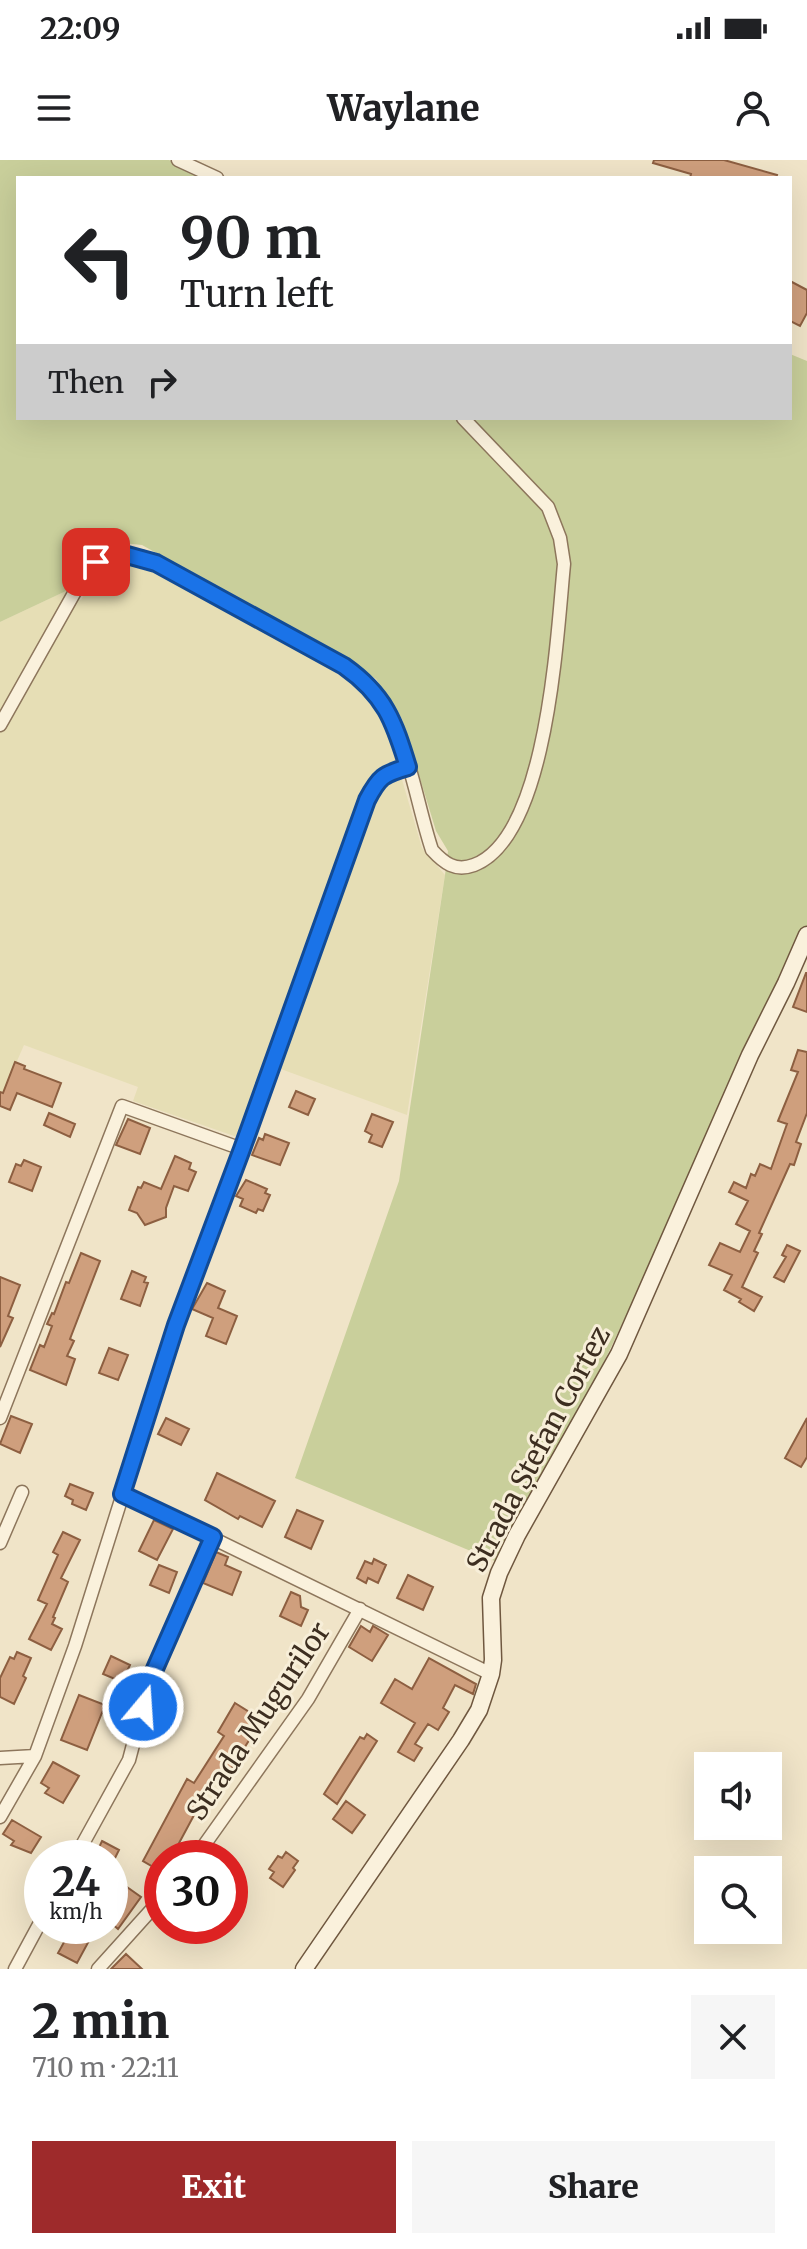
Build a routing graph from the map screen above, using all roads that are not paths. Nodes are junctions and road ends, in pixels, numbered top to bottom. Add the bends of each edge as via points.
1 (178, 160) edge
2 (213, 176) edge
3 (465, 420) edge
4 (0, 725) edge
5 (408, 767) junction
6 (807, 935) edge
7 (242, 1149) junction
8 (0, 1418) edge
9 (22, 1492) dead end
10 (122, 1494) junction
11 (213, 1537) junction
12 (0, 1543) edge
13 (360, 1609) junction
14 (491, 1674) junction
15 (35, 1756) junction
16 (0, 1758) edge
17 (0, 1817) edge
18 (85, 1840) edge
19 (208, 1840) edge
20 (144, 1918) edge
21 (28, 1944) edge
22 (15, 1969) edge
23 (98, 1969) edge
24 (304, 1969) edge

1 - 2 street
3 - 5 street via 548,507 560,538 562,577 541,748 516,821 501,845 464,869 445,864 432,850
4 - 5 street via 86,572 96,562 127,555 156,563 367,682 390,715
5 - 7 street via 377,781 367,800
6 - 14 street, Strada Ștefan Cortez via 619,1354 499,1573 491,1598
7 - 8 street via 122,1106
7 - 10 street via 176,1325
9 - 12 street
10 - 11 street
10 - 15 street
11 - 13 street
11 - 18 street via 150,1680 129,1760
13 - 14 street
13 - 19 street, Strada Mugurilor via 308,1699
14 - 24 street, Strada Ștefan Cortez via 461,1740
15 - 16 street
15 - 17 street
20 - 23 street
21 - 22 street

